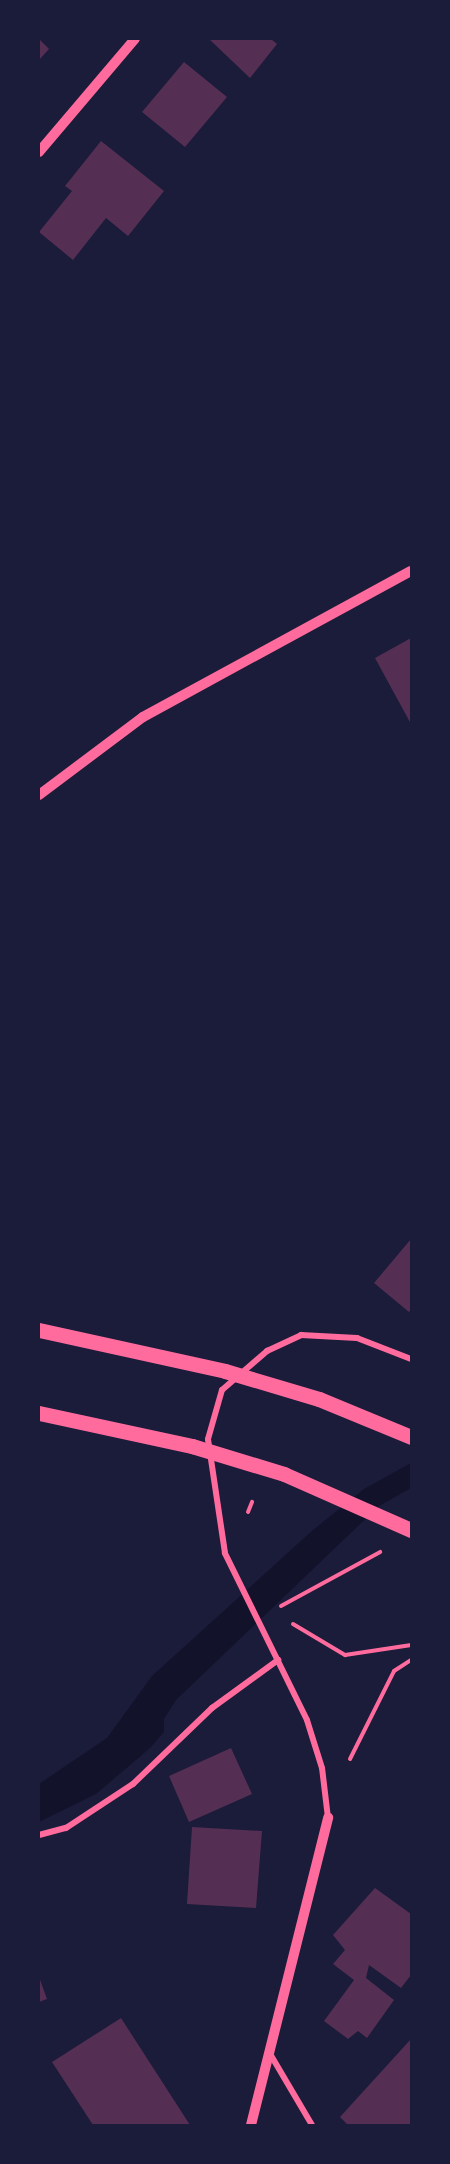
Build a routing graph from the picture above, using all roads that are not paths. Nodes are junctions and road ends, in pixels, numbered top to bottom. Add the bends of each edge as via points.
1 (135, 39) edge
2 (39, 152) edge
3 (411, 571) edge
4 (39, 795) edge
5 (39, 1330) edge
6 (411, 1359) edge
7 (39, 1413) edge
8 (411, 1437) edge
9 (411, 1530) edge
10 (278, 1660) junction
11 (328, 1818) joint
12 (39, 1835) edge
13 (269, 2052) junction
14 (251, 2125) edge
15 (312, 2125) edge

1 - 2 street
3 - 4 street via 143,717
5 - 8 main road via 225,1371 319,1399
6 - 10 street via 357,1338 302,1335 267,1351 222,1390 208,1439 217,1517 232,1571
7 - 9 main road via 192,1446 284,1474
10 - 11 street via 319,1759
10 - 12 street via 212,1708 133,1784 66,1828
11 - 13 street
13 - 14 street
13 - 15 street

